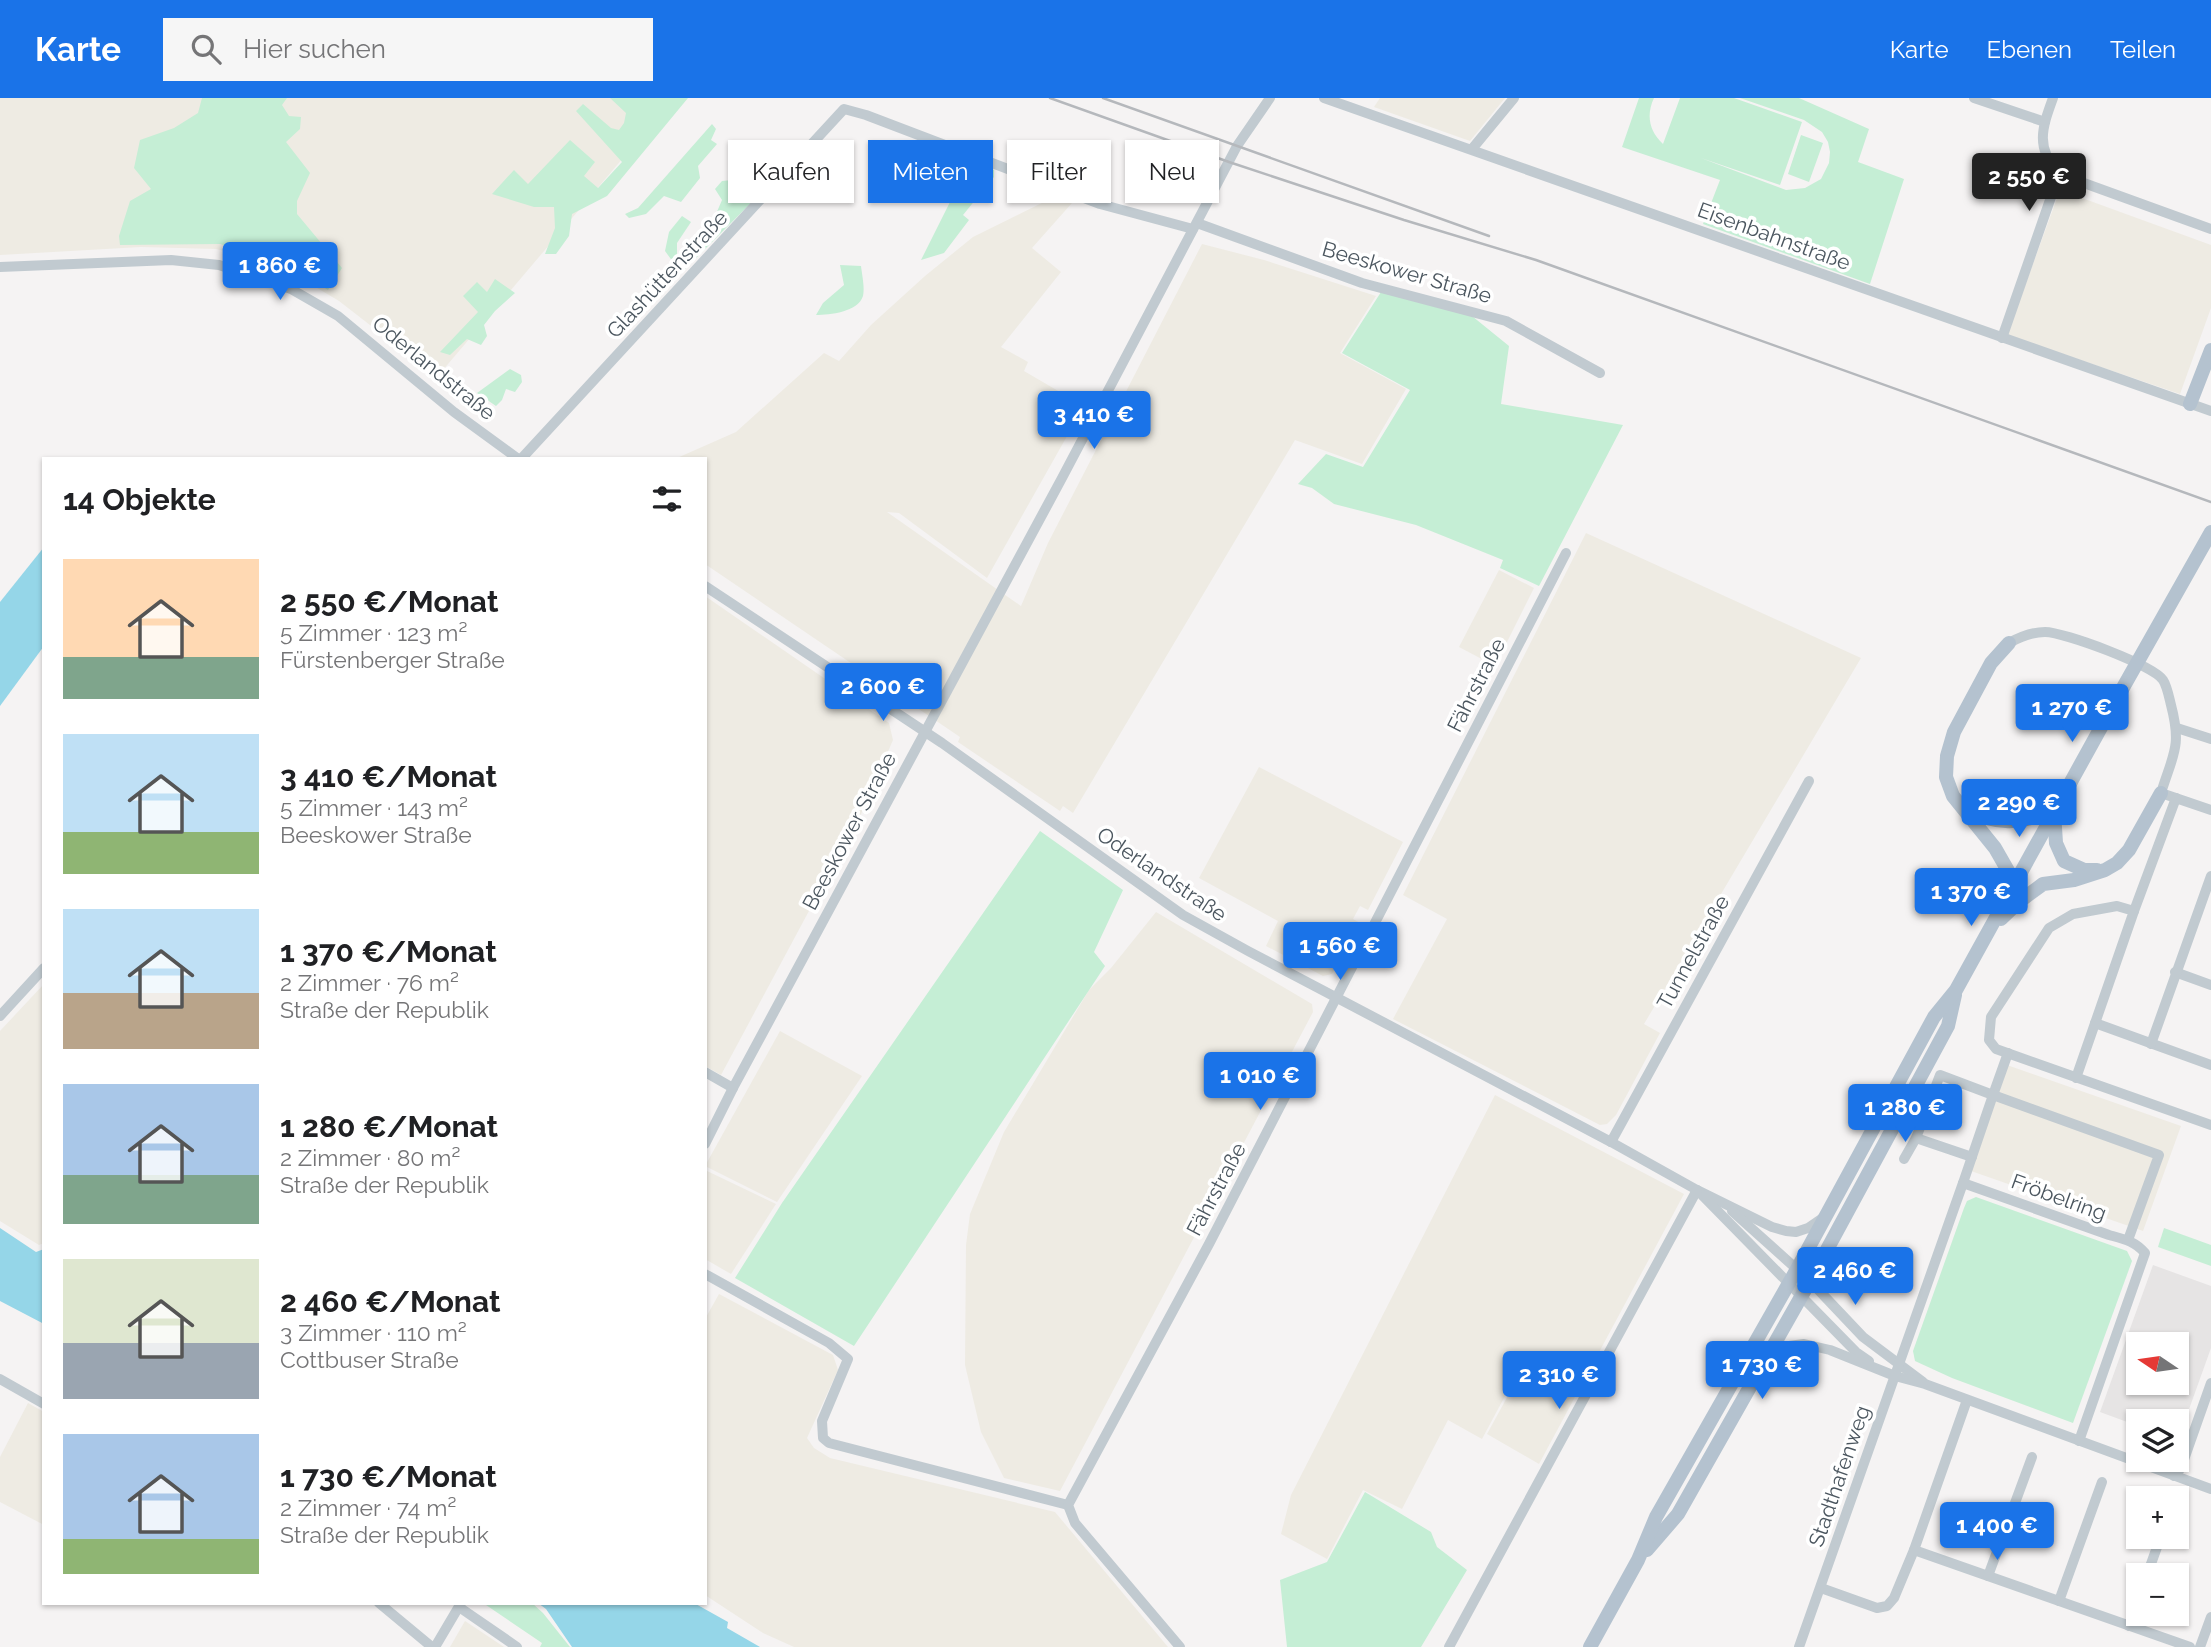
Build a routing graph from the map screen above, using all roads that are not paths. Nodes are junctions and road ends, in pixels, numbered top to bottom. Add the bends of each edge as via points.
1 (1324, 98) edge
2 (1514, 98) edge
3 (1974, 98) edge
4 (2053, 98) edge
5 (1265, 100) edge
6 (2045, 122) junction
7 (1472, 149) junction
8 (2059, 174) junction
9 (1195, 226) junction
10 (2211, 229) edge
11 (0, 267) edge
12 (2002, 338) junction
13 (2211, 350) edge
14 (1600, 373) dead end
15 (2190, 404) junction
16 (2211, 411) edge
17 (516, 457) edge
18 (523, 457) edge
19 (2211, 532) edge
20 (1566, 553) dead end
21 (707, 587) edge
22 (2009, 643) joint
23 (2177, 727) junction
24 (924, 733) junction
25 (2211, 739) edge
26 (1809, 781) dead end
27 (2161, 793) junction
28 (2176, 798) junction
29 (1962, 807) junction
30 (2211, 810) edge
31 (2054, 812) junction
32 (2105, 870) junction
33 (2211, 876) edge
34 (2015, 883) junction
35 (2206, 905) edge
36 (2134, 911) junction
37 (1990, 930) junction
38 (42, 970) edge
39 (2175, 972) junction
40 (2211, 985) edge
41 (1956, 990) junction
42 (1337, 998) junction
43 (0, 1016) edge
44 (2095, 1023) junction
45 (2151, 1044) junction
46 (2008, 1053) junction
47 (2211, 1065) edge
48 (707, 1073) edge
49 (2076, 1078) junction
50 (733, 1088) junction
51 (1993, 1095) junction
52 (2211, 1125) edge
53 (1916, 1138) junction
54 (707, 1140) edge
55 (1611, 1142) junction
56 (1972, 1157) junction
57 (1904, 1159) dead end
58 (1963, 1183) junction
59 (1697, 1190) junction
60 (1724, 1204) junction
61 (1826, 1215) junction
62 (2128, 1240) junction
63 (707, 1275) edge
64 (1793, 1276) junction
65 (1810, 1281) junction
66 (1801, 1296) junction
67 (1900, 1363) junction
68 (1762, 1368) junction
69 (1880, 1370) junction
70 (1895, 1376) junction
71 (0, 1379) edge
72 (2211, 1383) edge
73 (1925, 1384) junction
74 (1966, 1400) junction
75 (42, 1403) edge
76 (2198, 1419) junction
77 (2211, 1423) edge
78 (2079, 1441) junction
79 (2032, 1457) dead end
80 (2174, 1476) junction
81 (2102, 1482) dead end
82 (2211, 1489) edge
83 (1068, 1505) junction
84 (1914, 1550) junction
85 (1638, 1560) junction
86 (1989, 1576) junction
87 (1821, 1588) junction
88 (2059, 1601) junction
89 (382, 1605) edge
90 (460, 1605) edge
91 (2211, 1617) edge
92 (2126, 1625) edge
93 (2129, 1626) edge
94 (434, 1647) edge
95 (517, 1647) edge
96 (1180, 1647) edge
97 (1449, 1647) edge
98 (1590, 1647) edge
99 (1799, 1647) edge
100 (2190, 1647) edge
101 (2200, 1647) edge

1 - 7 street, Eisenbahnstraße
2 - 7 street
3 - 6 street
4 - 6 street
5 - 9 street, Beeskower Straße
6 - 8 street via 2043,146
7 - 12 street, Eisenbahnstraße
8 - 10 street
8 - 12 street
9 - 14 street, Beeskower Straße via 1362,283 1506,321
9 - 18 street, Glashüttenstraße via 1100,204 844,109
9 - 24 street, Beeskower Straße
11 - 17 street, Oderlandstraße via 171,260 219,265 291,289 338,316
12 - 15 street, Eisenbahnstraße
13 - 15 main road
15 - 16 street, Eisenbahnstraße
19 - 31 main road, bridge
20 - 42 street, Fährstraße
21 - 24 street, Oderlandstraße
22 - 23 street via 2029,634 2059,633 2146,667 2162,678
22 - 29 main road via 1991,663 1954,732 1947,756 1945,776
23 - 25 street
23 - 27 street via 2177,747
24 - 42 street, Oderlandstraße via 1183,915
24 - 50 street, Beeskower Straße
26 - 55 street, Tunnelstraße
27 - 28 street
27 - 32 main road via 2129,850
28 - 30 street
28 - 36 street
29 - 31 main road via 1985,820 2003,822
29 - 34 main road via 1995,848
31 - 32 main road via 2056,843 2064,861 2084,870
31 - 34 main road
32 - 37 main road via 2043,884
33 - 35 street
34 - 37 main road
35 - 39 street
36 - 44 street
36 - 46 street via 2117,906 2073,914 2049,928 1991,1017 1989,1040
37 - 41 main road
38 - 43 street
39 - 40 street
39 - 45 street
41 - 61 main road via 1934,1017
41 - 65 main road via 1948,1026
42 - 55 street, Oderlandstraße
42 - 83 street, Fährstraße
44 - 45 street
44 - 49 street
45 - 47 street
46 - 49 street
46 - 51 street
48 - 50 street
49 - 52 street
50 - 54 street, Beeskower Straße
51 - 53 street via 1938,1074
51 - 56 street
51 - 62 street via 2159,1155
53 - 56 street
53 - 57 street
55 - 59 street, Oderlandstraße
56 - 58 street
58 - 62 street, Fröbelring
58 - 67 street
59 - 60 street, Oderlandstraße
59 - 64 street, Oderlandstraße
59 - 97 street
60 - 61 street, Oderlandstraße via 1786,1231 1808,1228
60 - 64 street, Oderlandstraße
61 - 64 main road
62 - 78 street, Fröbelring via 2145,1253
63 - 83 street via 830,1343 848,1359 822,1421 823,1438 829,1443
64 - 65 street
64 - 66 street
64 - 85 main road via 1656,1517
65 - 66 main road
65 - 67 street via 1863,1337
66 - 68 main road
66 - 69 street
67 - 70 street
67 - 73 street
68 - 69 street via 1789,1346 1804,1344
68 - 85 main road via 1678,1514
69 - 70 street
70 - 73 street
70 - 87 street, Stadthafenweg
71 - 75 street
72 - 76 street
73 - 74 street
74 - 78 street
74 - 84 street
76 - 77 street
76 - 80 street
78 - 80 street
79 - 86 street
80 - 82 street
81 - 88 street
83 - 96 street via 1075,1523
84 - 86 street
84 - 87 street via 1887,1606 1877,1608
85 - 98 main road
86 - 88 street
87 - 99 street, Stadthafenweg
88 - 92 street
89 - 94 street
90 - 94 street
90 - 95 street
91 - 101 street
93 - 100 street

